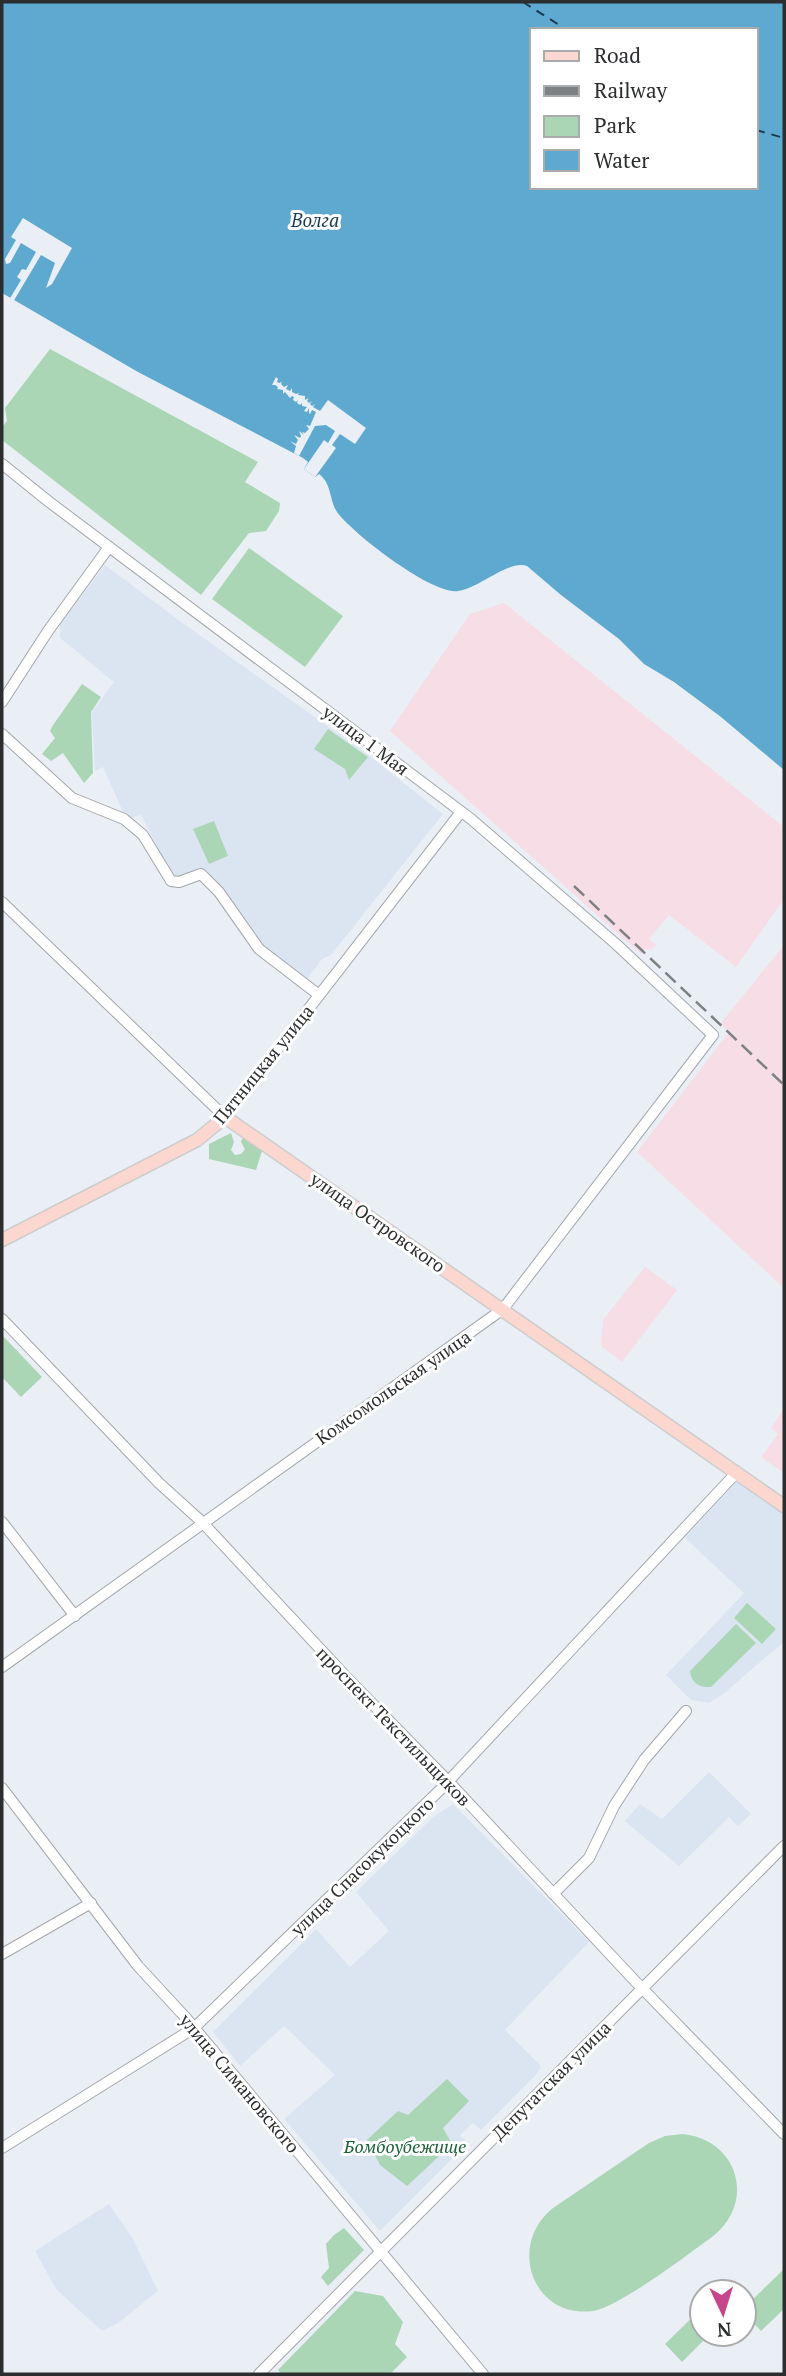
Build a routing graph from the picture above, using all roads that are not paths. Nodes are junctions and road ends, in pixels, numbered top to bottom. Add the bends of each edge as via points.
1 (2, 464) edge
2 (108, 547) junction
3 (2, 702) edge
4 (2, 734) edge
5 (461, 812) junction
6 (2, 902) edge
7 (319, 995) junction
8 (713, 1035) joint
9 (225, 1116) junction
10 (2, 1240) edge
11 (503, 1309) junction
12 (2, 1319) edge
13 (737, 1472) junction
14 (784, 1506) edge
15 (2, 1522) edge
16 (202, 1522) junction
17 (75, 1616) junction
18 (2, 1667) edge
19 (686, 1711) dead end
20 (449, 1781) junction
21 (2, 1788) edge
22 (784, 1846) edge
23 (553, 1894) junction
24 (91, 1903) junction
25 (2, 1954) edge
26 (643, 1989) junction
27 (194, 2028) junction
28 (784, 2134) edge
29 (2, 2148) edge
30 (379, 2251) junction
31 (259, 2374) edge
32 (483, 2374) edge

1 - 2 street, улица 1 Мая
2 - 3 street
2 - 5 street, улица 1 Мая
4 - 7 street via 72,798 124,819 143,835 171,881 201,874 259,950
5 - 7 street, Пятницкая улица
5 - 8 street, улица 1 Мая via 616,944
6 - 9 street, улица Островского
7 - 9 street, Пятницкая улица
8 - 11 street, Комсомольская улица
9 - 10 main road, Пятницкая улица via 197,1140
9 - 11 main road, улица Островского
11 - 13 main road, улица Островского
11 - 16 street, Комсомольская улица
12 - 16 street, проспект Текстильщиков
13 - 14 main road, улица Островского
13 - 20 street, улица Спасокукоцкого
15 - 17 street
16 - 17 street, Комсомольская улица
16 - 20 street, проспект Текстильщиков
17 - 18 street, Комсомольская улица
19 - 23 street via 621,1794 589,1858
20 - 23 street, проспект Текстильщиков
20 - 27 street, улица Спасокукоцкого
21 - 24 street, улица Симановского
22 - 26 street, Депутатская улица
23 - 26 street, проспект Текстильщиков
24 - 25 street
24 - 27 street, улица Симановского via 138,1966
26 - 28 street, проспект Текстильщиков
26 - 30 street, Депутатская улица
27 - 29 street, улица Спасокукоцкого
27 - 30 street, улица Симановского
30 - 31 street, Депутатская улица
30 - 32 street, улица Симановского

